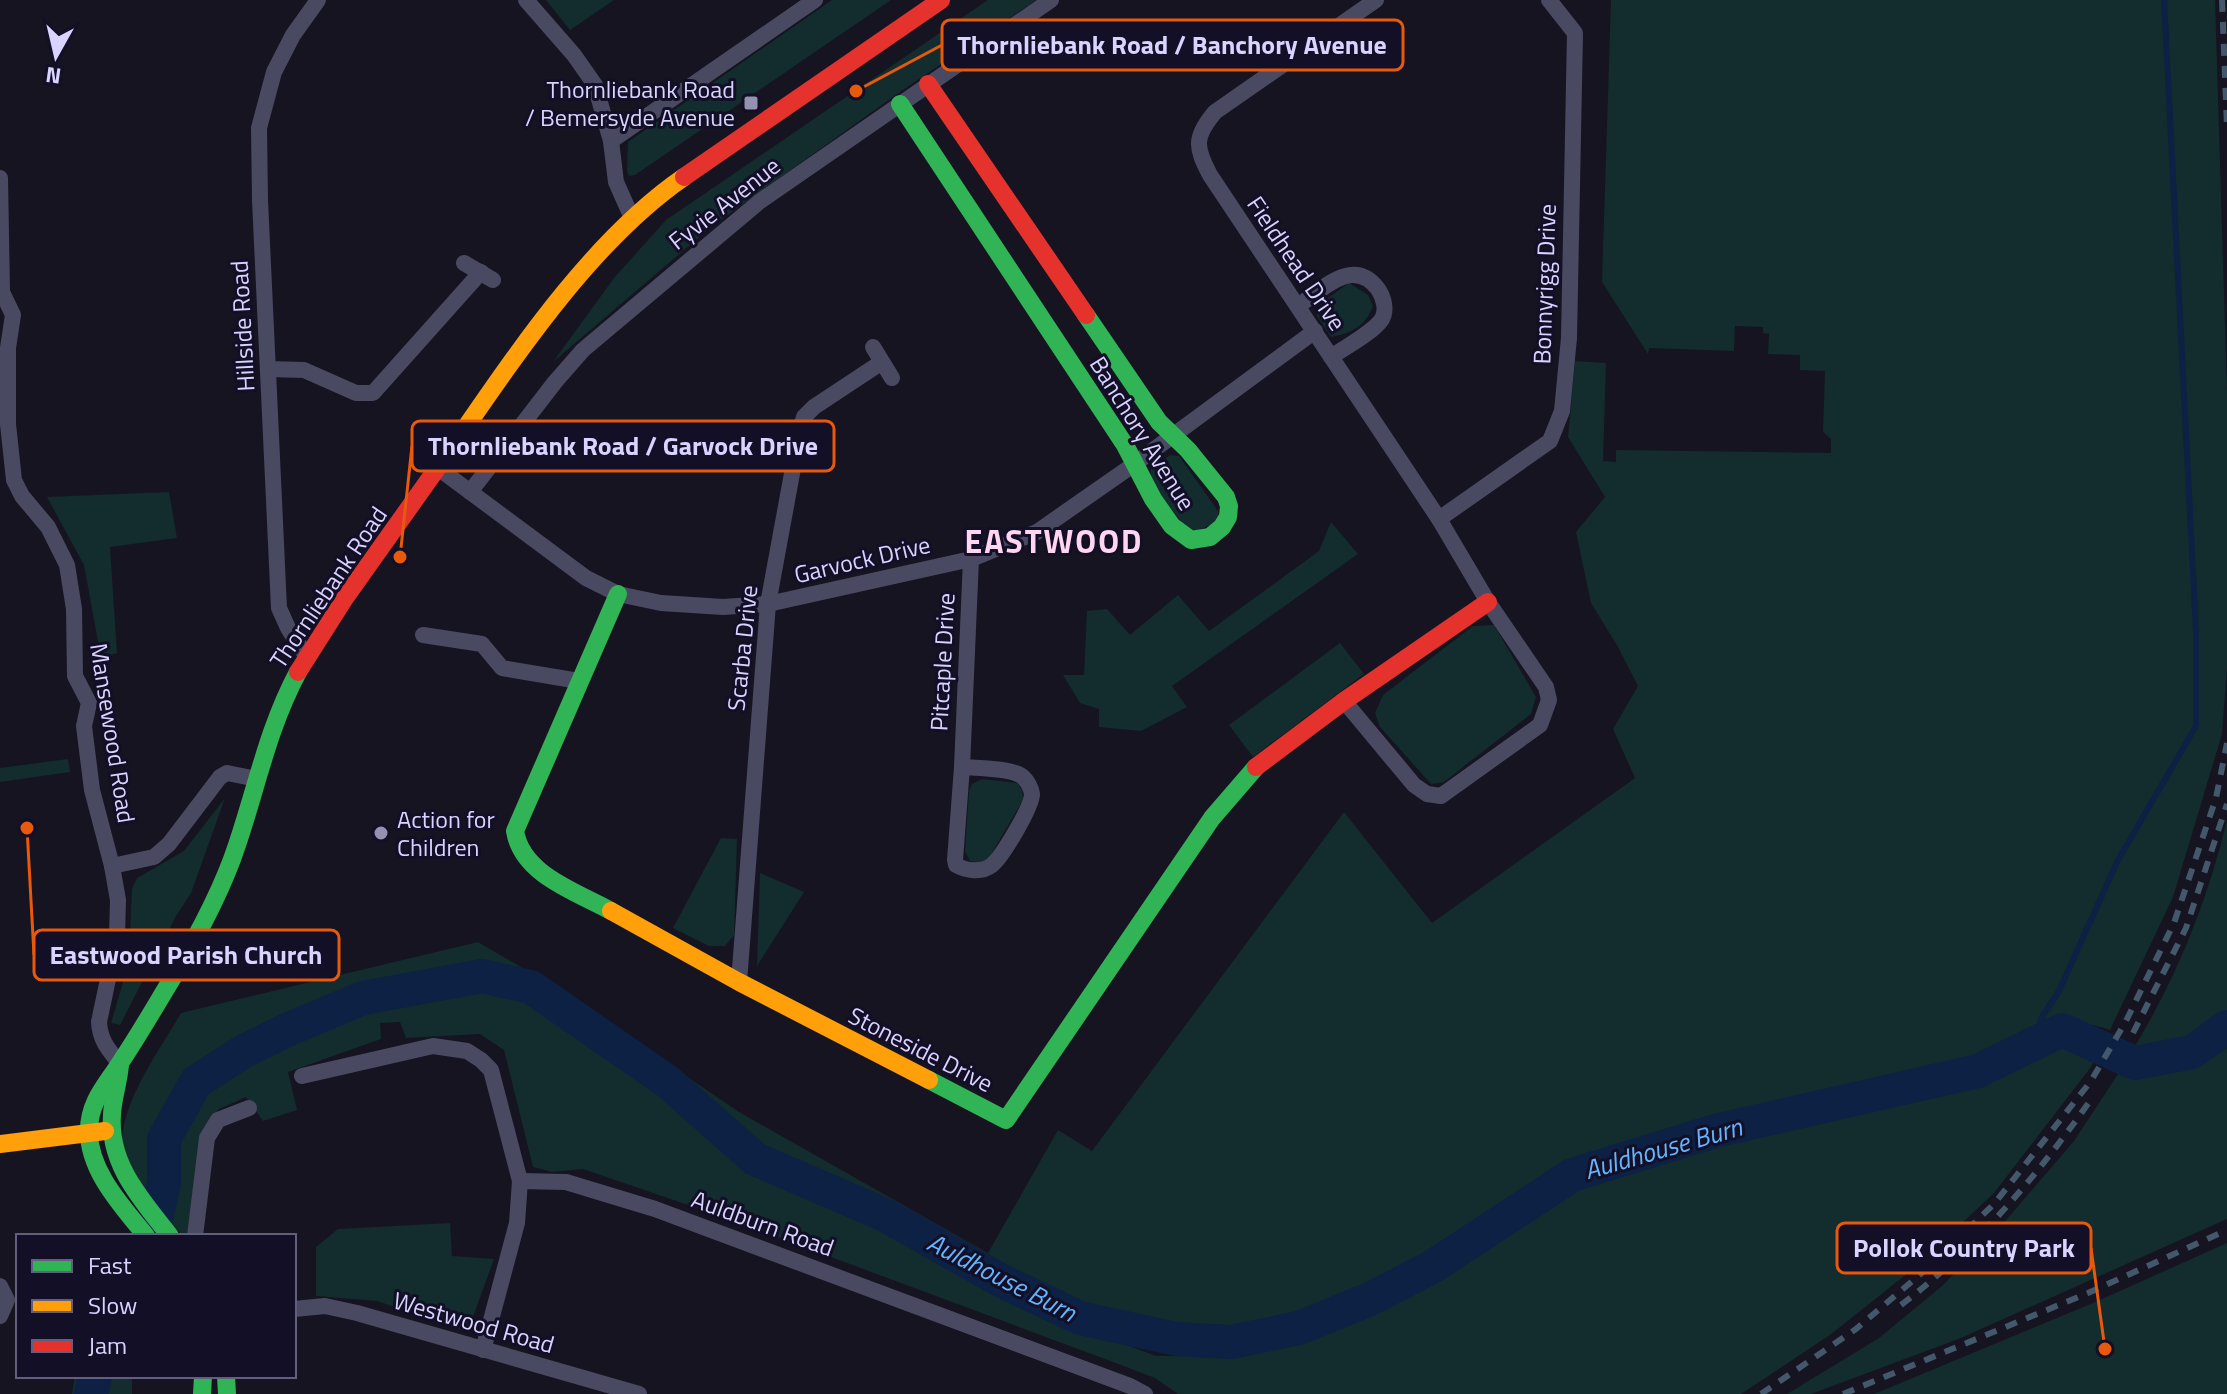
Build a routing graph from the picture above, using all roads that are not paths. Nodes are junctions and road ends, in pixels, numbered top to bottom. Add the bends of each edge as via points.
1 (318, 0) edge
2 (526, 0) edge
3 (815, 0) edge
4 (941, 0) edge
5 (1051, 0) edge
6 (1376, 0) edge
7 (1549, 0) edge
8 (928, 84) junction
9 (900, 104) junction
10 (611, 141) junction
11 (0, 178) edge
12 (632, 218) junction
13 (464, 263) dead end
14 (1298, 306) junction
15 (1315, 331) junction
16 (1331, 357) junction
17 (269, 369) junction
18 (892, 378) dead end
19 (1173, 434) junction
20 (1133, 465) junction
21 (438, 468) junction
22 (470, 492) junction
23 (1439, 519) junction
24 (971, 559) junction
25 (618, 594) junction
26 (1488, 602) junction
27 (768, 604) junction
28 (423, 635) dead end
29 (307, 657) junction
30 (579, 681) junction
31 (1344, 701) junction
32 (962, 767) junction
33 (257, 779) junction
34 (112, 866) junction
35 (739, 982) junction
36 (120, 1064) junction
37 (302, 1076) dead end
38 (249, 1108) dead end
39 (111, 1130) junction
40 (90, 1135) junction
41 (0, 1144) edge
42 (520, 1181) junction
43 (144, 1234) edge
44 (168, 1234) edge
45 (195, 1234) edge
46 (0, 1286) edge
47 (296, 1309) edge
48 (0, 1316) edge
49 (483, 1350) junction
50 (639, 1394) edge
51 (1145, 1394) edge

1 - 17 street, Hillside Road via 274,72 259,128
2 - 10 street via 595,85
3 - 10 street
4 - 12 street, Thornliebank Road via 650,200
5 - 8 street, Fyvie Avenue
6 - 14 street, Fieldhead Drive via 1215,112 1198,139 1199,155 1210,175
7 - 23 street, Bonnyrigg Drive via 1575,33 1569,338 1562,411 1550,441
8 - 9 street, Fyvie Avenue
8 - 19 street, Banchory Avenue via 1159,422
9 - 20 street, Banchory Avenue via 1125,445
9 - 22 street, Fyvie Avenue via 759,202 583,350
10 - 12 street via 616,182
11 - 34 street, Mansewood Road via 2,292 13,315 8,424 14,480 67,565 75,676 89,703 84,726 92,790
12 - 21 street, Thornliebank Road via 564,297
13 - 17 street via 487,276 373,393 356,393 304,370
14 - 15 street, Fieldhead Drive
14 - 16 street via 1343,275 1355,273 1379,290 1384,301 1380,323
15 - 16 street, Fieldhead Drive
15 - 19 street, Garvock Drive
16 - 23 street, Fieldhead Drive
17 - 29 street, Hillside Road via 279,608
18 - 27 street, Scarba Drive via 877,355 804,417
19 - 20 street, Garvock Drive
19 - 20 street, Banchory Avenue via 1228,501 1223,527 1212,536 1188,540 1176,530
20 - 24 street, Garvock Drive via 1037,532
21 - 22 street, Garvock Drive
21 - 29 street, Thornliebank Road
22 - 25 street, Garvock Drive via 586,578
23 - 26 street, Fieldhead Drive
24 - 27 street, Garvock Drive
24 - 32 street, Pitcaple Drive
25 - 27 street, Garvock Drive via 661,603
25 - 30 street, Stoneside Drive
26 - 31 street, Stoneside Drive
26 - 31 street, Fieldhead Drive via 1546,687 1549,700 1540,725 1453,789 1441,796 1414,785
27 - 35 street, Scarba Drive
28 - 30 street via 482,644 502,668
29 - 33 street, Thornliebank Road via 274,720
30 - 35 street, Stoneside Drive via 515,831 517,844 542,873
31 - 35 street, Stoneside Drive via 1262,761 1212,818 1006,1120
32 - 32 street, Pitcaple Drive via 1015,772 1032,795 1003,851 984,870 962,869 955,860
33 - 34 street via 227,773 220,777 154,857
33 - 36 street, Thornliebank Road via 218,893
34 - 36 street, Mansewood Road via 117,936 99,1022 103,1044
36 - 39 street, Thornliebank Road
36 - 40 street, Thornliebank Road via 95,1097
37 - 42 street via 433,1046 467,1051 491,1070
38 - 45 street via 218,1120 207,1138
39 - 40 street
39 - 44 street, Thornliebank Road via 118,1162 136,1196
40 - 41 street
40 - 43 street, Thornliebank Road via 102,1180
42 - 49 street via 517,1223
42 - 51 street, Auldburn Road via 566,1182 655,1209
46 - 48 street via 7,1300
47 - 49 street, Westwood Road via 325,1306 357,1313
49 - 50 street, Westwood Road

